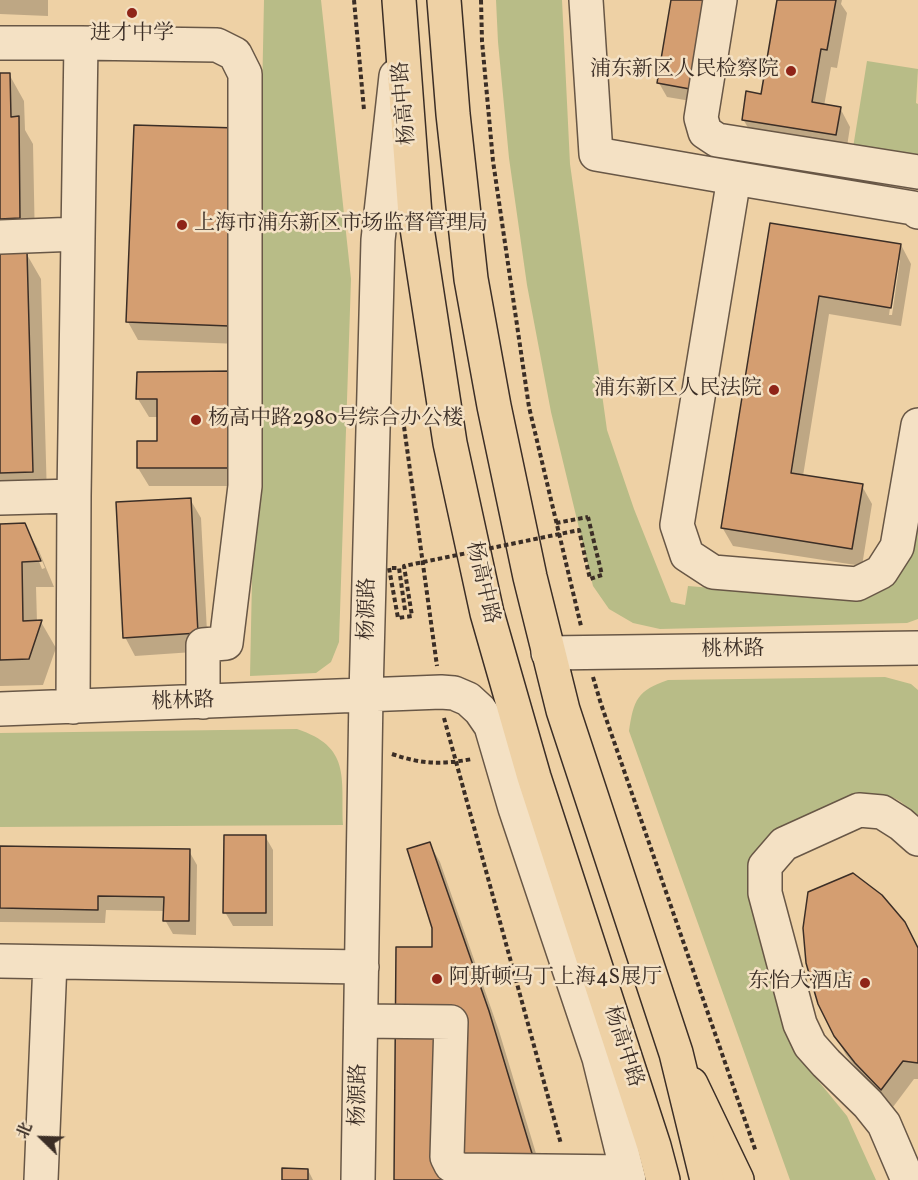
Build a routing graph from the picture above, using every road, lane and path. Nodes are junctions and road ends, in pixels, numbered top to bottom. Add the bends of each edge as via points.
1 (354, 0) edge
2 (399, 0) edge
3 (444, 0) edge
4 (482, 0) edge
5 (586, 0) edge
6 (720, 0) edge
7 (400, 39) junction
8 (0, 43) edge
9 (81, 43) junction
10 (364, 114) dead end
11 (918, 172) edge
12 (734, 178) junction
13 (918, 212) edge
14 (78, 234) junction
15 (0, 237) edge
16 (401, 402) dead end
17 (918, 425) edge
18 (74, 496) junction
19 (0, 498) edge
20 (556, 523) junction
21 (405, 610) dead end
22 (918, 648) edge
23 (587, 652) junction
24 (548, 653) junction
25 (441, 692) junction
26 (366, 695) junction
27 (203, 702) junction
28 (73, 707) junction
29 (0, 709) edge
30 (366, 744) junction
31 (499, 754) junction
32 (456, 762) junction
33 (918, 839) edge
34 (0, 961) edge
35 (50, 962) junction
36 (362, 967) junction
37 (361, 1021) junction
38 (676, 1053) junction
39 (654, 1146) junction
40 (747, 1169) edge
41 (569, 1172) junction
42 (637, 1177) edge
43 (41, 1180) edge
44 (358, 1180) edge
45 (663, 1180) edge
46 (707, 1180) edge
47 (908, 1180) edge

1 - 10 path
2 - 7 main road, 杨高中路
3 - 24 main road via 471,279 494,406
4 - 20 path via 493,161 529,407
5 - 12 street via 596,154
6 - 11 street via 701,118 705,132 717,140
7 - 26 street, 杨源路 via 378,240
7 - 39 main road, 杨高中路 via 415,215 450,443 487,613 534,777
8 - 9 street
9 - 14 street
9 - 27 street via 217,45 235,54 245,74 245,486 226,643 203,645
12 - 13 street via 913,208
12 - 17 street via 677,525 687,555 713,572 857,584 881,572 897,547
14 - 15 street
14 - 18 street
16 - 25 path
18 - 19 street
18 - 28 street
20 - 21 path, bridge via 588,517 602,575 590,579 579,531 404,566 412,616 398,618 389,568 399,568
20 - 23 path
22 - 23 street, 桃林路
23 - 24 street, 桃林路
23 - 40 path
24 - 38 main road via 563,710
25 - 26 street, 桃林路
25 - 31 street, 桃林路 via 468,699 480,710 491,726
25 - 32 path
26 - 27 street, 桃林路
26 - 30 street, 杨源路
27 - 28 street, 桃林路
28 - 29 street, 桃林路
30 - 32 path via 411,761
30 - 36 street, 杨源路
31 - 32 path
31 - 42 street, 桃林路
32 - 41 path
33 - 47 street via 882,812 859,810 784,844 765,866 765,893 800,1024 810,1045 884,1124
34 - 35 street
35 - 36 street
35 - 43 street
36 - 37 street, 杨源路
37 - 41 street via 451,1022 447,1156 451,1165 460,1170
37 - 44 street, 杨源路
38 - 40 main road
38 - 46 main road
39 - 42 main road, 杨高中路
39 - 45 main road, 杨高中路
41 - 42 street

